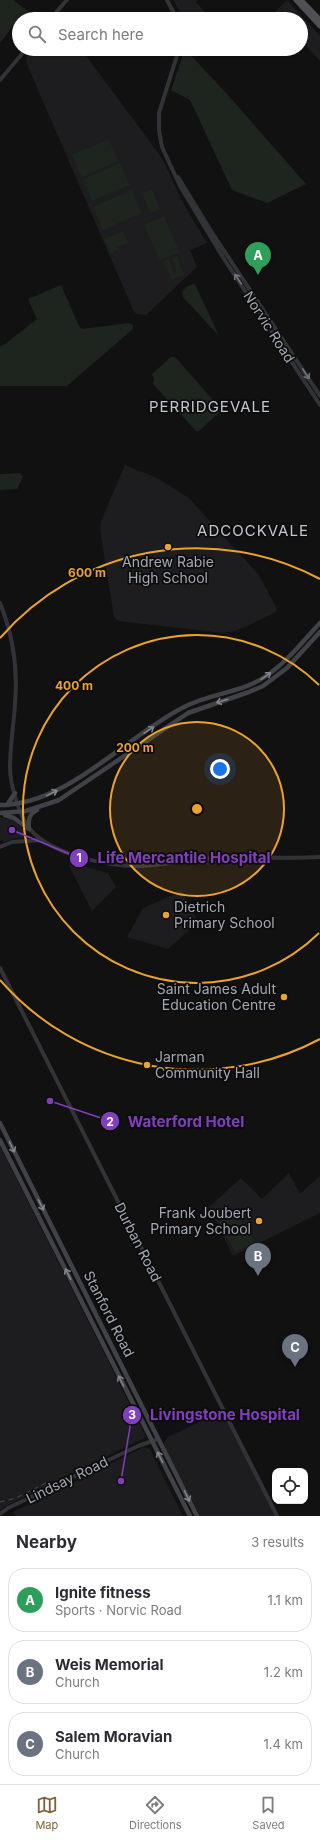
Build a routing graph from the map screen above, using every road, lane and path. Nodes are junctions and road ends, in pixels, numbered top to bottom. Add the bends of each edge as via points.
1 (67, 0) edge
2 (71, 0) edge
3 (166, 0) edge
4 (296, 0) edge
5 (301, 0) edge
6 (56, 12) edge
7 (56, 12) edge
8 (173, 12) edge
9 (307, 12) edge
10 (308, 13) edge
11 (320, 20) edge
12 (320, 26) edge
13 (20, 56) edge
14 (177, 56) edge
15 (0, 80) edge
16 (170, 165) junction
17 (320, 396) edge
18 (320, 405) edge
19 (0, 603) edge
20 (320, 623) edge
21 (320, 632) edge
22 (15, 793) junction
23 (18, 804) junction
24 (0, 805) edge
25 (7, 805) junction
26 (48, 805) junction
27 (21, 812) junction
28 (0, 813) edge
29 (29, 828) junction
30 (44, 841) junction
31 (0, 847) edge
32 (320, 857) edge
33 (0, 968) edge
34 (0, 1123) edge
35 (0, 1140) edge
36 (158, 1439) junction
37 (152, 1440) junction
38 (0, 1514) edge
39 (190, 1516) edge
40 (197, 1516) edge
41 (277, 1516) edge

1 - 6 street
2 - 7 street
3 - 8 street
4 - 9 main road
5 - 11 main road
10 - 12 main road
13 - 15 street
14 - 16 street, Norvic Road via 158,120 161,142
16 -> 17 street, Norvic Road
18 -> 16 street, Norvic Road via 224,259
19 - 22 street via 15,662 16,700 10,767
23 -> 20 main road via 61,789 185,706 258,681 288,658
21 -> 26 main road via 287,668 270,682 249,692 188,712 63,798
22 - 23 street
22 - 25 main road
23 - 25 main road
23 - 27 street
24 - 25 main road
26 - 27 main road
26 - 29 main road via 32,813
27 - 28 main road
27 - 29 street
28 - 29 main road
29 - 30 street
30 - 31 street via 17,841
30 - 32 street via 79,857 121,866 218,858
33 - 41 street, Durban Road
34 -> 36 main road, Stanford Road
37 -> 35 main road, Stanford Road
36 - 37 street, Lindsay Road
36 -> 40 main road, Stanford Road
37 - 38 street, Lindsay Road
39 -> 37 main road, Stanford Road

